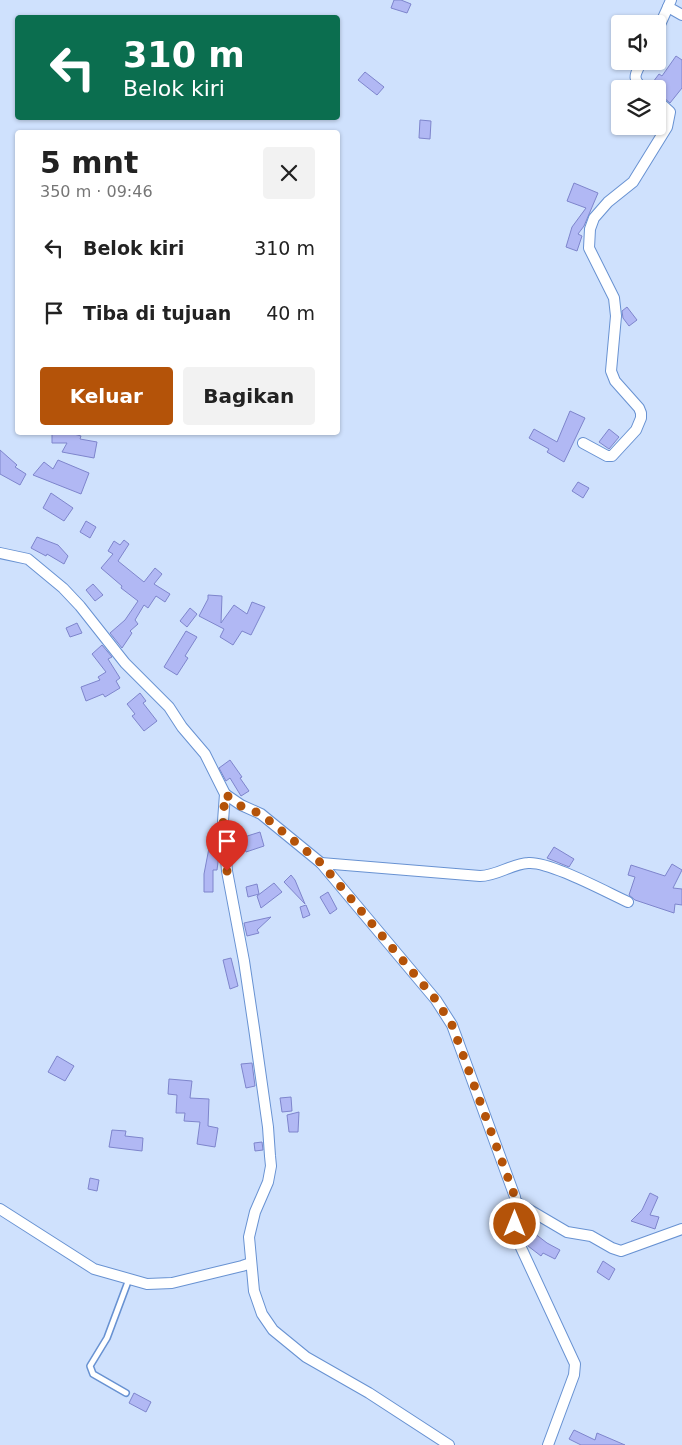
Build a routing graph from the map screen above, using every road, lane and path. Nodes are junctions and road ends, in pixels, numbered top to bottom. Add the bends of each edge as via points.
1 (670, 4) edge
2 (682, 15) edge
3 (666, 108) edge
4 (666, 129) edge
5 (662, 135) edge
6 (583, 443) dead end
7 (0, 552) edge
8 (225, 794) junction
9 (321, 863) junction
10 (628, 902) dead end
11 (516, 1202) junction
12 (0, 1209) edge
13 (682, 1229) edge
14 (252, 1262) junction
15 (129, 1279) junction
16 (126, 1393) dead end
17 (449, 1445) edge
18 (548, 1445) edge

1 - 2 street
3 - 4 street via 670,112
5 - 6 street via 633,182 608,202 594,218 590,229 589,248 614,298 616,316 611,371 615,381 640,408 641,418 636,430 612,456
7 - 8 street via 28,560 80,606 125,663 169,707 205,754
8 - 9 street via 241,806 261,814
8 - 14 street via 223,821 227,871 244,961 271,1166 250,1231
9 - 10 street via 480,876 532,863 548,866
9 - 11 street via 446,1013
11 - 13 street via 567,1232 591,1236 622,1251
11 - 18 street via 517,1239 576,1364
12 - 15 street via 94,1269
14 - 15 street via 172,1283 147,1284
14 - 17 street via 254,1291 262,1314 273,1330 306,1357 378,1398
15 - 16 lane via 107,1338 90,1366 93,1374

